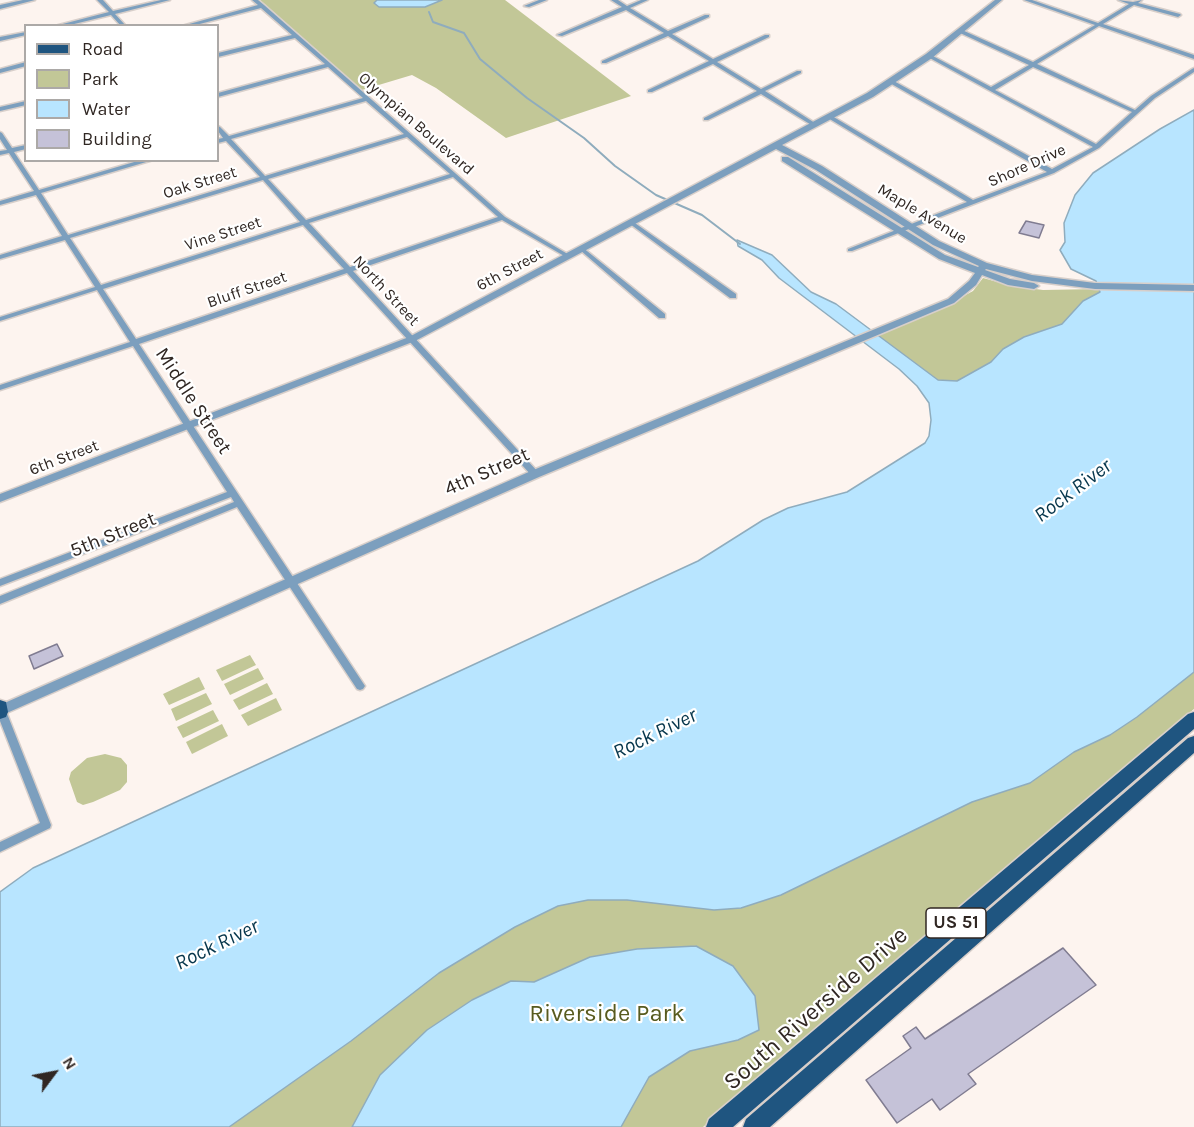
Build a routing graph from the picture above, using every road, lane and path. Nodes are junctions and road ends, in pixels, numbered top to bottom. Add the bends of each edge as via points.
1 (32, 0) edge
2 (100, 0) edge
3 (167, 0) edge
4 (255, 0) edge
5 (544, 0) edge
6 (614, 0) edge
7 (645, 0) edge
8 (999, 0) edge
9 (1027, 0) edge
10 (1121, 0) edge
11 (1137, 2) edge
12 (262, 6) junction
13 (527, 6) dead end
14 (0, 7) edge
15 (626, 8) junction
16 (111, 13) junction
17 (1178, 15) dead end
18 (707, 16) dead end
19 (65, 24) edge
20 (122, 24) edge
21 (192, 24) edge
22 (1101, 25) junction
23 (960, 31) junction
24 (24, 33) edge
25 (668, 34) junction
26 (294, 35) junction
27 (560, 35) dead end
28 (767, 36) dead end
29 (0, 39) edge
30 (219, 54) edge
31 (929, 56) junction
32 (1194, 57) edge
33 (604, 62) dead end
34 (713, 62) junction
35 (24, 65) edge
36 (329, 65) junction
37 (1032, 66) junction
38 (1194, 70) edge
39 (0, 71) edge
40 (800, 72) dead end
41 (890, 81) junction
42 (991, 90) junction
43 (650, 91) dead end
44 (760, 92) junction
45 (219, 95) edge
46 (367, 99) junction
47 (24, 103) edge
48 (0, 109) edge
49 (1136, 112) junction
50 (830, 117) junction
51 (706, 119) dead end
52 (815, 125) junction
53 (219, 129) edge
54 (0, 134) edge
55 (408, 135) junction
56 (228, 138) junction
57 (219, 141) edge
58 (777, 146) junction
59 (24, 147) edge
60 (1097, 147) junction
61 (11, 150) junction
62 (768, 150) junction
63 (0, 153) edge
64 (143, 162) edge
65 (1052, 172) junction
66 (454, 175) junction
67 (263, 178) junction
68 (37, 192) junction
69 (0, 203) edge
70 (973, 203) junction
71 (503, 218) junction
72 (304, 222) junction
73 (632, 223) junction
74 (911, 227) junction
75 (901, 231) junction
76 (66, 237) junction
77 (582, 249) junction
78 (850, 250) dead end
79 (568, 256) junction
80 (0, 257) edge
81 (981, 269) junction
82 (347, 270) junction
83 (99, 288) junction
84 (1194, 288) edge
85 (733, 297) dead end
86 (662, 316) dead end
87 (0, 319) edge
88 (412, 339) junction
89 (135, 342) junction
90 (0, 388) edge
91 (188, 426) junction
92 (535, 474) junction
93 (233, 493) junction
94 (0, 498) edge
95 (240, 503) junction
96 (292, 582) junction
97 (0, 583) edge
98 (0, 600) edge
99 (360, 686) dead end
100 (0, 710) edge
101 (1194, 719) edge
102 (1194, 743) edge
103 (0, 847) edge
104 (737, 1110) junction
105 (721, 1126) edge
106 (752, 1127) edge

1 - 14 street
2 - 16 street
3 - 16 street
4 - 12 street, Olympian Boulevard
5 - 13 street
6 - 15 street
7 - 15 street
8 - 23 street, 6th Street
9 - 22 street
10 - 11 street
11 - 17 street
11 - 22 street
12 - 21 street
12 - 26 street, Olympian Boulevard
15 - 25 street
15 - 27 street
16 - 19 street
16 - 20 street
18 - 25 street
22 - 32 street
22 - 37 street
23 - 31 street, 6th Street
23 - 37 street
24 - 29 street
25 - 33 street
25 - 34 street
26 - 30 street
26 - 36 street, Olympian Boulevard
28 - 34 street
31 - 41 street, 6th Street
31 - 42 street
34 - 43 street
34 - 44 street
35 - 39 street
36 - 45 street
36 - 46 street, Olympian Boulevard
37 - 42 street
37 - 49 street
38 - 49 street, Shore Drive
40 - 44 street
41 - 50 street, 6th Street
41 - 65 street
42 - 60 street
44 - 51 street
44 - 52 street
46 - 55 street, Olympian Boulevard
46 - 56 street
47 - 48 street
49 - 60 street, Shore Drive
50 - 52 street, 6th Street
50 - 70 street
52 - 58 street, 6th Street
53 - 56 street, North Street
54 - 61 street, Middle Street
55 - 66 street, Olympian Boulevard
55 - 67 street, Oak Street
56 - 57 street
56 - 67 street, North Street
58 - 62 street, 6th Street
58 - 74 street, Maple Avenue
59 - 61 street
60 - 65 street, Shore Drive
61 - 63 street
61 - 68 street, Middle Street
62 - 73 street, 6th Street
62 - 75 street, Maple Avenue
64 - 68 street
65 - 70 street, Shore Drive
66 - 71 street, Olympian Boulevard
66 - 72 street, Vine Street
67 - 72 street, North Street
67 - 76 street, Oak Street
68 - 69 street
68 - 76 street, Middle Street
70 - 74 street, Shore Drive
71 - 79 street, Olympian Boulevard
71 - 82 street, Bluff Street
72 - 82 street, North Street
72 - 83 street, Vine Street
73 - 77 street, 6th Street
73 - 85 street
74 - 75 street, Shore Drive
74 - 81 street, Maple Avenue
75 - 78 street, Shore Drive
75 - 81 street, Maple Avenue via 936,254
76 - 80 street, Oak Street
76 - 83 street, Middle Street
77 - 79 street, 6th Street
77 - 86 street
79 - 88 street, 6th Street
81 - 84 street, Maple Avenue via 1008,282 1050,288
81 - 92 street, 4th Street via 973,283 951,301
82 - 88 street, North Street
82 - 89 street, Bluff Street
83 - 87 street, Vine Street
83 - 89 street, Middle Street
88 - 91 street, 6th Street
88 - 92 street, North Street
89 - 90 street, Bluff Street
89 - 91 street, Middle Street
91 - 93 street, Middle Street
91 - 94 street, 6th Street
92 - 96 street, 4th Street
93 - 95 street, Middle Street
93 - 97 street, 5th Street
95 - 96 street, Middle Street
95 - 98 street, 5th Street
96 - 99 street, Middle Street
96 - 100 street, 4th Street
100 - 103 street via 46,825
101 - 104 main road, South Riverside Drive / US 51
102 - 106 main road, US 51
104 - 105 main road, South Riverside Drive / US 51
104 - 106 street

